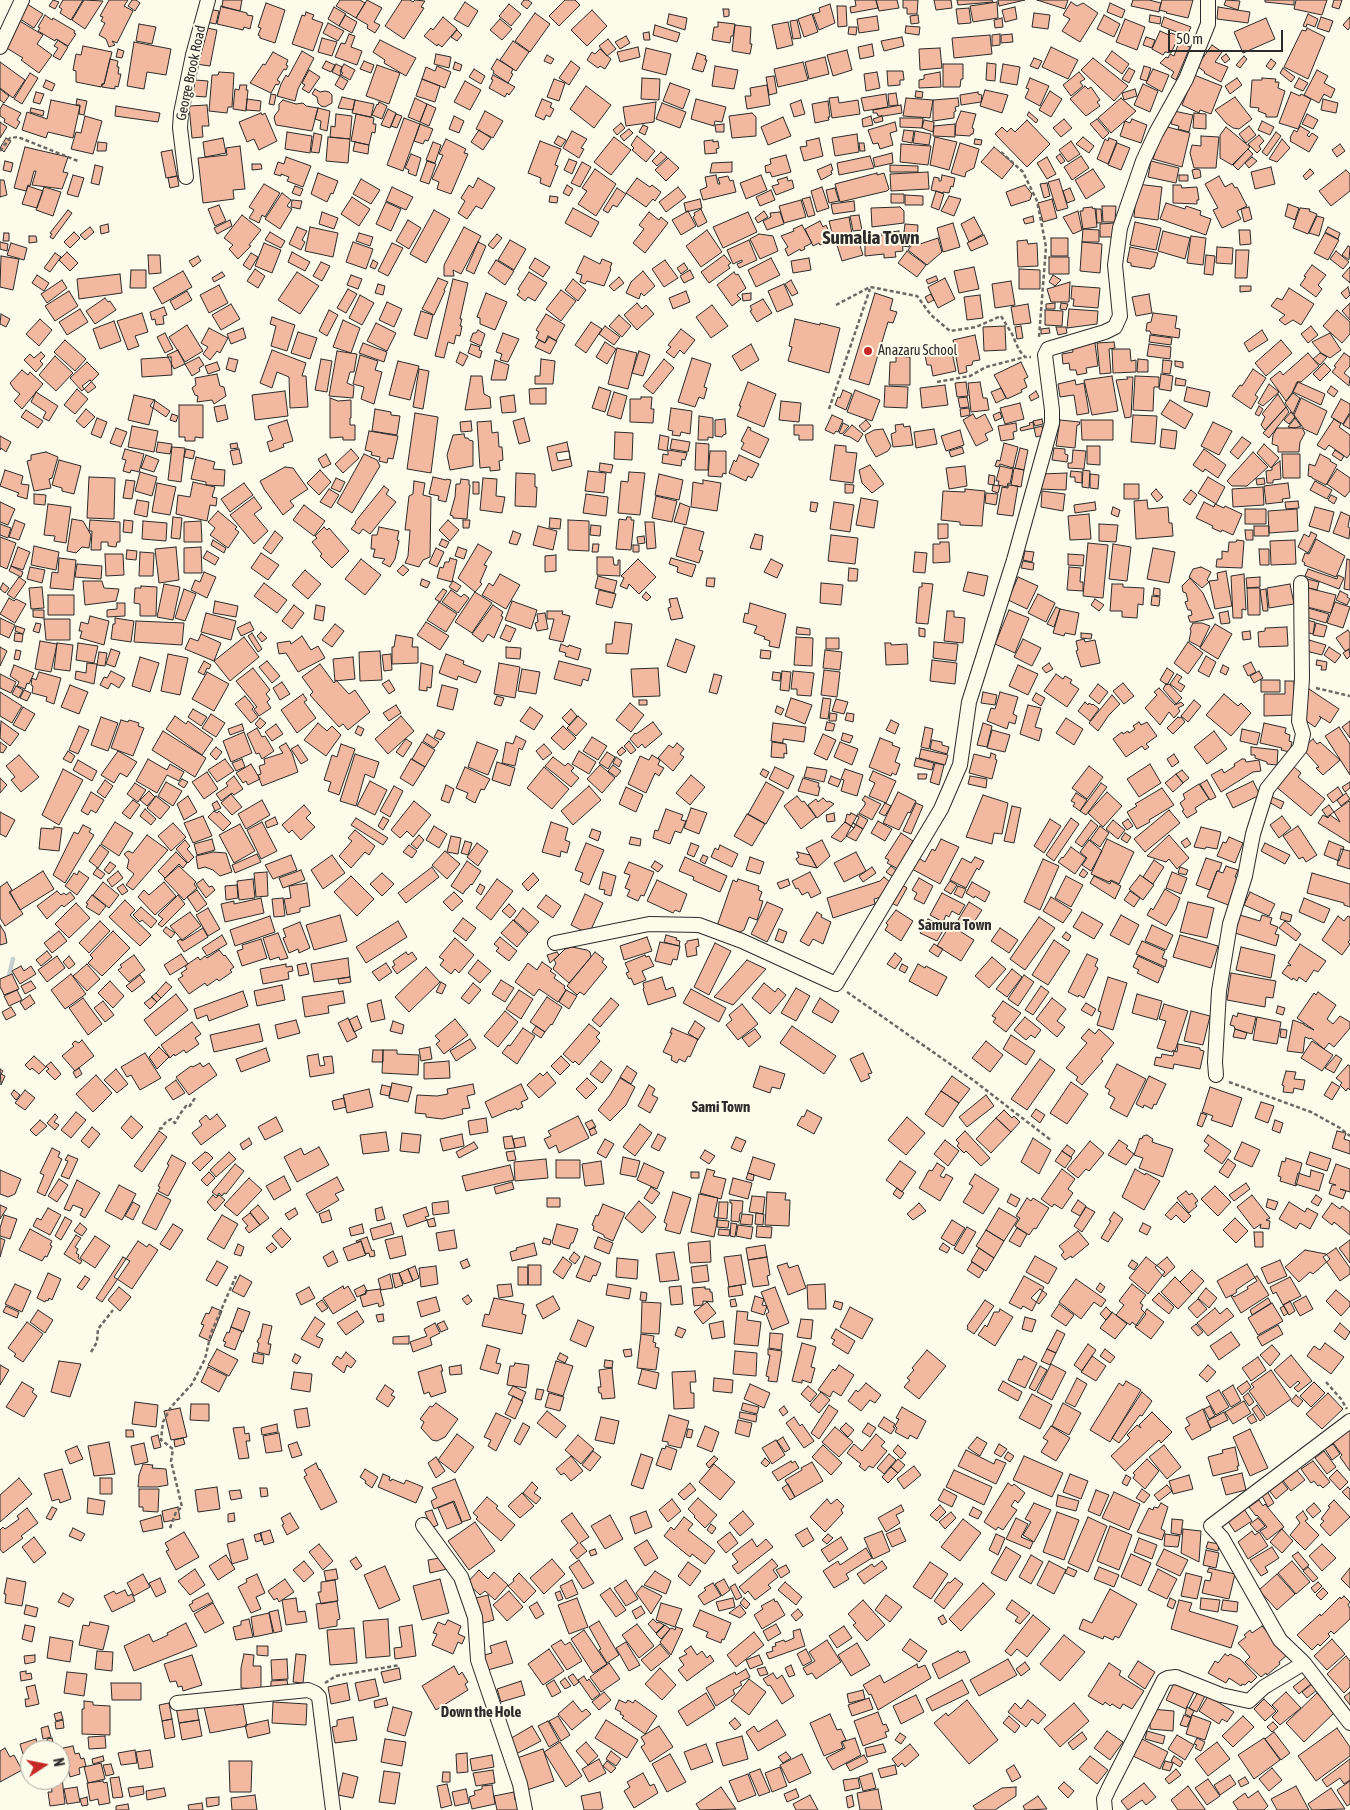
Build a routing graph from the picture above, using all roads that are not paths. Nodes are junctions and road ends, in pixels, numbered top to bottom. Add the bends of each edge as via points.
1 (22, 0) edge
2 (208, 0) edge
3 (1208, 0) edge
4 (0, 47) edge
5 (186, 177) dead end
6 (1301, 583) dead end
7 (555, 943) dead end
8 (1216, 1075) road end
9 (1350, 1421) edge
10 (424, 1525) dead end
11 (1304, 1663) junction
12 (177, 1703) dead end
13 (1350, 1723) edge
14 (333, 1810) edge
15 (524, 1810) edge
16 (1105, 1810) edge

1 - 4 street
2 - 5 street, George Brook Road via 181,112
3 - 7 street via 1208,24 1186,79 1143,161 1120,228 1115,266 1120,316 1115,327 1046,352 1052,423 1014,560 969,702 960,765 941,809 836,984 699,925 649,924
6 - 8 street via 1299,721 1303,734 1300,748 1267,789 1252,834 1245,876 1230,924 1219,991
9 - 11 street via 1211,1526 1222,1538 1280,1640
10 - 15 street via 461,1577 475,1617 478,1660 520,1784
11 - 13 street
11 - 16 street via 1264,1687 1249,1701 1222,1696 1176,1677 1164,1680 1104,1799
12 - 14 street via 308,1690 315,1693 319,1697

